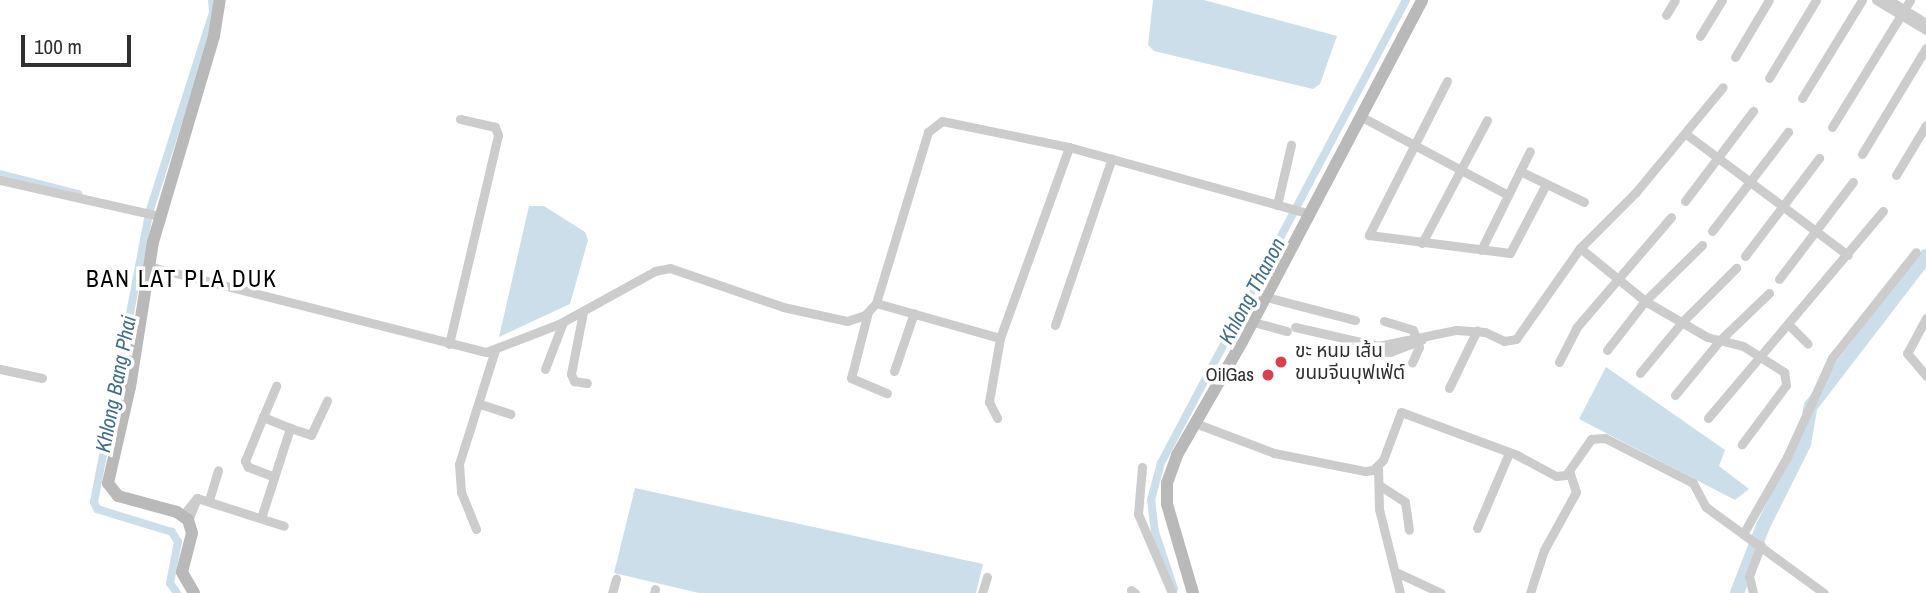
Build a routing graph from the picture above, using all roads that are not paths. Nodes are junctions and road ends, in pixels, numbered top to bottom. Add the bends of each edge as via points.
1 (220, 0) edge
2 (1422, 0) edge
3 (1675, 0) edge
4 (1722, 0) edge
5 (1769, 0) edge
6 (1816, 0) edge
7 (1862, 0) edge
8 (1876, 0) edge
9 (1889, 0) edge
10 (1910, 0) edge
11 (1902, 12) junction
12 (1666, 15) dead end
13 (1926, 23) edge
14 (1926, 30) edge
15 (1700, 36) dead end
16 (1926, 48) edge
17 (1735, 57) dead end
18 (1769, 78) dead end
19 (1447, 81) dead end
20 (1723, 87) dead end
21 (1802, 98) dead end
22 (1753, 111) dead end
23 (1360, 116) junction
24 (460, 119) dead end
25 (1487, 121) dead end
26 (1926, 125) edge
27 (1832, 127) dead end
28 (1788, 132) dead end
29 (1686, 134) junction
30 (1291, 145) dead end
31 (1413, 145) junction
32 (1069, 147) junction
33 (1530, 151) dead end
34 (1862, 154) dead end
35 (1717, 157) junction
36 (1112, 158) junction
37 (1819, 158) dead end
38 (1461, 170) junction
39 (1520, 171) junction
40 (1896, 175) dead end
41 (0, 180) edge
42 (1853, 182) dead end
43 (1546, 184) junction
44 (1749, 184) junction
45 (1508, 195) junction
46 (1685, 201) dead end
47 (1584, 202) dead end
48 (1281, 206) junction
49 (1783, 207) junction
50 (1883, 211) dead end
51 (1306, 213) junction
52 (157, 215) junction
53 (1671, 217) dead end
54 (1712, 231) dead end
55 (1815, 232) junction
56 (1422, 243) junction
57 (1702, 245) dead end
58 (1580, 248) junction
59 (1481, 250) junction
60 (1916, 252) dead end
61 (1848, 255) junction
62 (1745, 256) dead end
63 (148, 266) junction
64 (1736, 268) dead end
65 (1779, 279) dead end
66 (1615, 280) junction
67 (1769, 293) dead end
68 (1266, 297) junction
69 (1645, 301) junction
70 (876, 303) junction
71 (583, 312) junction
72 (868, 312) junction
73 (914, 313) junction
74 (1926, 318) edge
75 (1254, 320) junction
76 (1355, 320) dead end
77 (1384, 321) dead end
78 (563, 322) junction
79 (1681, 323) junction
80 (1055, 326) dead end
81 (1790, 326) junction
82 (1478, 330) junction
83 (1000, 338) junction
84 (1418, 339) junction
85 (1720, 340) junction
86 (449, 344) junction
87 (1808, 344) dead end
88 (495, 350) junction
89 (1607, 350) dead end
90 (1759, 356) junction
91 (1559, 362) dead end
92 (1412, 363) dead end
93 (0, 369) edge
94 (545, 369) dead end
95 (894, 371) dead end
96 (1640, 373) dead end
97 (1926, 376) edge
98 (42, 378) dead end
99 (587, 383) dead end
100 (276, 386) dead end
101 (1449, 388) dead end
102 (887, 393) dead end
103 (1675, 395) dead end
104 (327, 401) dead end
105 (481, 404) junction
106 (510, 414) dead end
107 (263, 416) junction
108 (997, 418) dead end
109 (1708, 418) dead end
110 (1195, 423) junction
111 (290, 428) junction
112 (1742, 444) dead end
113 (1509, 453) junction
114 (1378, 466) junction
115 (1142, 467) dead end
116 (218, 470) dead end
117 (1569, 471) junction
118 (272, 476) junction
119 (1379, 485) junction
120 (209, 500) junction
121 (185, 517) junction
122 (261, 518) junction
123 (284, 526) dead end
124 (1477, 528) dead end
125 (476, 529) dead end
126 (1409, 530) dead end
127 (1745, 535) junction
128 (1759, 544) junction
129 (1398, 573) junction
130 (987, 577) dead end
131 (616, 579) dead end
132 (194, 593) edge
133 (612, 593) edge
134 (982, 593) edge
135 (1172, 593) edge
136 (1193, 593) edge
137 (1400, 593) edge
138 (1441, 593) edge
139 (1530, 593) edge
140 (1753, 593) edge
141 (1824, 593) edge

1 - 52 street via 214,36
2 - 23 street
3 - 12 street
4 - 15 street
5 - 17 street
6 - 18 street
7 - 21 street
8 - 11 street
9 - 11 street
10 - 11 street
11 - 13 street
11 - 14 street
11 - 27 street
16 - 34 street
19 - 31 street
20 - 29 street
22 - 35 street
23 - 31 street
23 - 51 street
24 - 86 street via 495,127 498,135
25 - 38 street
26 - 40 street
28 - 44 street
29 - 35 street
29 - 58 street
30 - 48 street
31 - 38 street
31 - 56 street via 1370,235
32 - 36 street
32 - 70 street via 954,121 931,127
32 - 83 street
33 - 39 street
35 - 44 street
35 - 46 street
36 - 48 street
36 - 80 street
37 - 49 street
38 - 45 street
38 - 56 street
39 - 43 street
39 - 45 street
41 - 52 street
42 - 55 street
43 - 47 street
43 - 59 street via 1513,250 1505,254
44 - 49 street
44 - 54 street
45 - 59 street
48 - 51 street
49 - 55 street
49 - 62 street
50 - 61 street
51 - 68 street
52 - 63 street
53 - 66 street
55 - 61 street
55 - 65 street
56 - 59 street
57 - 69 street
58 - 66 street
58 - 82 street via 1516,339 1504,341
60 - 127 street via 1832,358
61 - 81 street
63 - 86 street
63 - 121 street via 109,488 118,496
64 - 79 street
66 - 69 street
66 - 91 street via 1576,328
67 - 85 street
68 - 75 street
68 - 76 street
69 - 79 street
69 - 89 street
70 - 72 street
70 - 73 street
71 - 72 street via 655,271 670,268 838,321 857,319
71 - 78 street
71 - 99 street via 571,374 574,381
72 - 102 street via 851,378
73 - 83 street
73 - 95 street
74 - 97 street via 1907,353
75 - 84 street via 1378,346
75 - 110 street
77 - 84 street via 1406,325
78 - 88 street
78 - 94 street
79 - 85 street
79 - 96 street
81 - 87 street
81 - 90 street
82 - 84 street
82 - 101 street
83 - 108 street via 989,402
84 - 92 street
85 - 90 street
85 - 103 street
86 - 88 street
88 - 105 street
90 - 109 street
90 - 112 street via 1787,379 1775,404
93 - 98 street
100 - 107 street
104 - 111 street via 311,435
105 - 106 street
105 - 125 street via 459,472 461,492
107 - 111 street
107 - 118 street via 245,461 248,467
110 - 114 street via 1274,453 1364,471
110 - 136 street via 1167,483 1170,520
111 - 118 street
113 - 114 street via 1401,412
113 - 117 street via 1556,476
113 - 124 street
114 - 119 street
115 - 135 street via 1138,514
116 - 120 street
117 - 127 street via 1591,439 1605,438 1684,477 1706,507
117 - 139 street via 1576,492 1545,550
118 - 122 street
119 - 126 street via 1405,502
119 - 129 street via 1379,509
120 - 121 street via 197,498
120 - 122 street
121 - 132 street via 192,533 182,572
122 - 123 street
127 - 128 street
128 - 140 street via 1749,576
128 - 141 street
129 - 137 street
129 - 138 street
130 - 134 street
131 - 133 street

